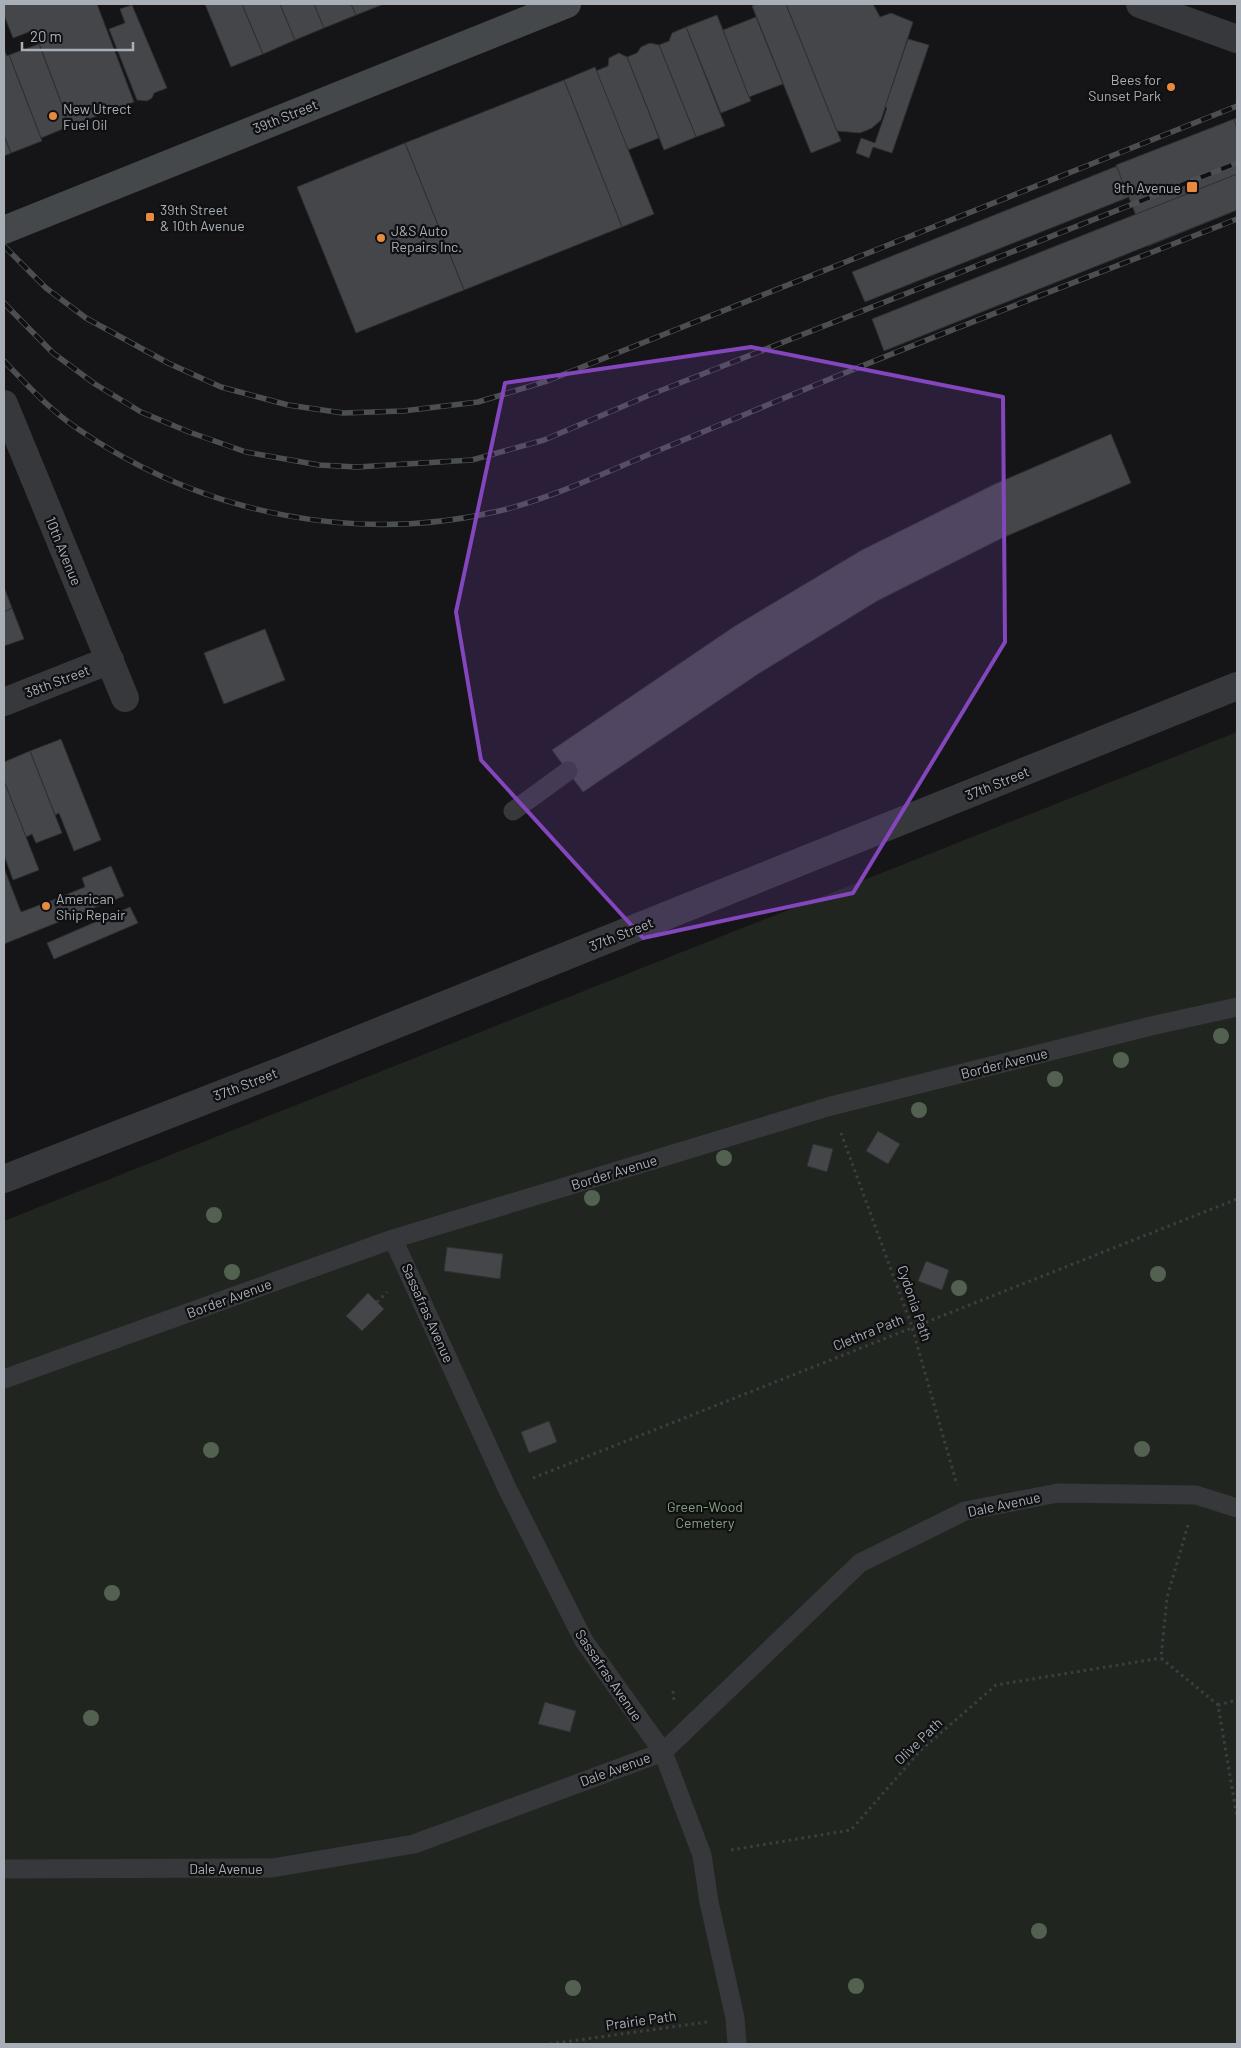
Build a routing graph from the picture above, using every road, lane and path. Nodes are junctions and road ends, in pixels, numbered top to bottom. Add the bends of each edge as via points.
1 (567, 4) edge
2 (1140, 4) edge
3 (1237, 39) edge
4 (4, 230) edge
5 (4, 404) edge
6 (110, 660) junction
7 (1237, 686) edge
8 (125, 698) dead end
9 (4, 702) edge
10 (568, 771) dead end
11 (513, 811) dead end
12 (1237, 1007) edge
13 (831, 1106) junction
14 (4, 1179) edge
15 (1237, 1199) edge
16 (393, 1239) junction
17 (912, 1327) junction
18 (4, 1380) edge
19 (507, 1488) junction
20 (1196, 1494) junction
21 (1237, 1508) edge
22 (965, 1512) junction
23 (1161, 1658) junction
24 (1237, 1700) edge
25 (1218, 1705) junction
26 (662, 1752) junction
27 (1237, 1817) edge
28 (702, 1855) junction
29 (4, 1869) edge
30 (735, 2018) junction
31 (550, 2044) edge
32 (737, 2044) edge

1 - 4 main road, 39th Street
2 - 3 street
5 - 6 street, 10th Avenue
6 - 8 street, 10th Avenue
6 - 9 street, 38th Street
7 - 14 street, 37th Street
10 - 11 lane
12 - 13 lane, Border Avenue
13 - 16 lane, Border Avenue
13 - 17 path, Cydonia Path
15 - 17 path, Clethra Path
16 - 18 lane, Border Avenue
16 - 19 lane, Sassafras Avenue
17 - 19 path, Clethra Path
17 - 22 path, Cydonia Path
19 - 26 lane, Sassafras Avenue via 584,1640
20 - 21 lane, Dale Avenue
20 - 22 lane, Dale Avenue via 1058,1493
20 - 23 path via 1167,1598
22 - 26 lane, Dale Avenue via 860,1563
23 - 25 path
23 - 28 path, Olive Path via 996,1685 920,1751 851,1830
24 - 25 path
25 - 27 path
26 - 28 lane, Sassafras Avenue
26 - 29 lane, Dale Avenue via 414,1844 272,1868
28 - 30 lane, Sassafras Avenue
30 - 31 path, Prairie Path
30 - 32 lane, Sassafras Avenue

